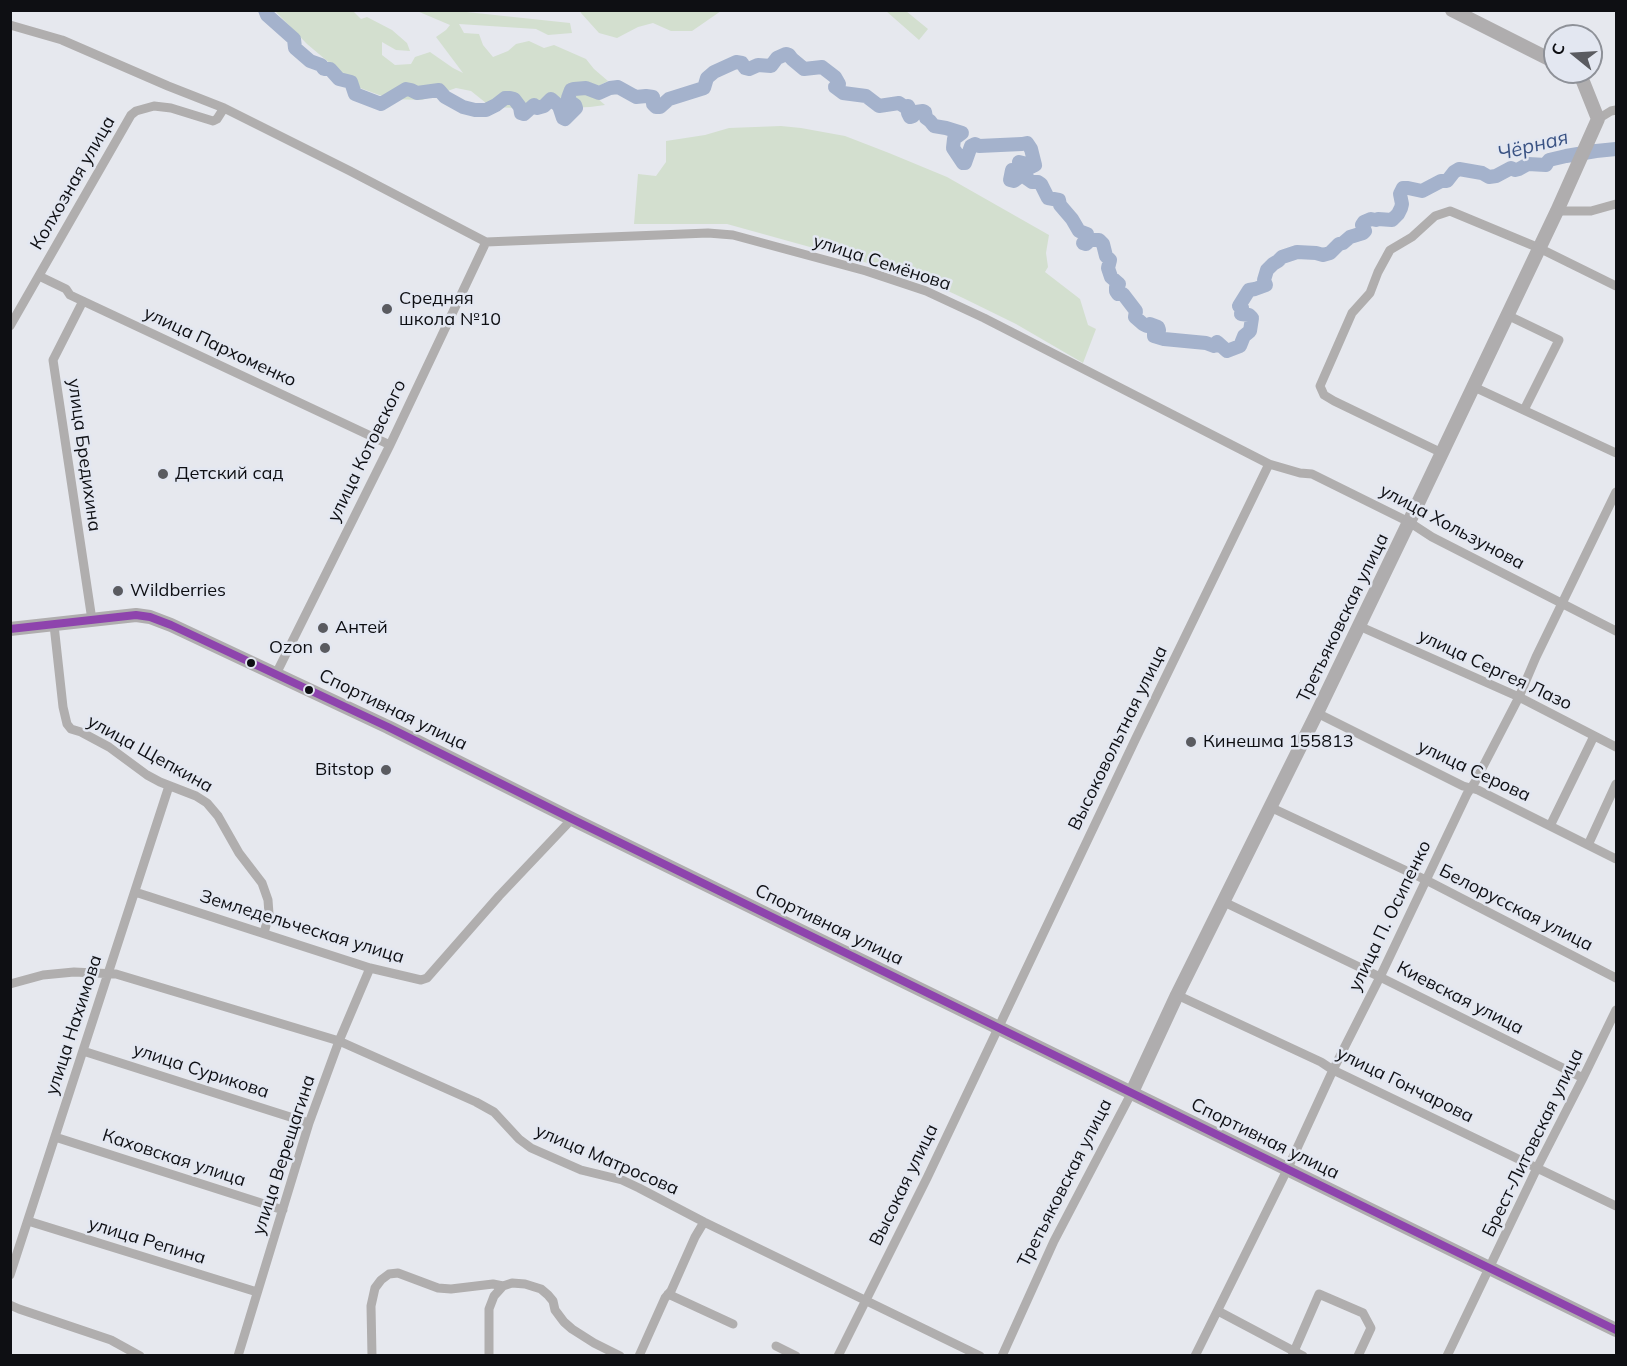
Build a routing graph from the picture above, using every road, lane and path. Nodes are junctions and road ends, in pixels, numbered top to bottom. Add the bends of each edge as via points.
1 (1452, 10) edge
2 (10, 25) edge
3 (1543, 56) edge
4 (1584, 84) edge
5 (224, 108) junction
6 (1617, 110) edge
7 (1597, 123) junction
8 (1617, 204) edge
9 (1557, 211) junction
10 (486, 242) junction
11 (1539, 248) junction
12 (39, 276) junction
13 (1617, 286) edge
14 (83, 301) junction
15 (1508, 315) junction
16 (10, 326) edge
17 (1474, 387) junction
18 (1524, 410) junction
19 (390, 445) junction
20 (1442, 453) junction
21 (1617, 453) edge
22 (1269, 464) junction
23 (1617, 492) edge
24 (1409, 522) junction
25 (1562, 604) junction
26 (92, 620) junction
27 (54, 625) junction
28 (1359, 626) junction
29 (10, 629) edge
30 (1617, 631) edge
31 (276, 674) junction
32 (1519, 697) junction
33 (1317, 714) junction
34 (1594, 736) junction
35 (1617, 747) edge
36 (1617, 784) edge
37 (169, 786) junction
38 (1471, 788) junction
39 (1270, 807) junction
40 (572, 819) junction
41 (1550, 826) junction
42 (1588, 845) junction
43 (1617, 860) edge
44 (1426, 880) junction
45 (135, 892) junction
46 (1224, 902) junction
47 (264, 933) junction
48 (370, 968) junction
49 (108, 973) junction
50 (1380, 976) junction
51 (1617, 978) edge
52 (10, 984) edge
53 (1177, 995) junction
54 (1617, 1010) edge
55 (998, 1027) junction
56 (339, 1041) junction
57 (83, 1051) junction
58 (1333, 1070) junction
59 (1583, 1078) junction
60 (1132, 1092) junction
61 (309, 1123) junction
62 (55, 1137) junction
63 (1537, 1168) junction
64 (1287, 1170) junction
65 (1617, 1206) edge
66 (283, 1210) junction
67 (28, 1221) junction
68 (704, 1222) junction
69 (1489, 1268) junction
70 (10, 1275) edge
71 (503, 1286) junction
72 (257, 1292) junction
73 (668, 1294) junction
74 (866, 1300) junction
75 (10, 1305) edge
76 (1218, 1311) junction
77 (733, 1324) dead end
78 (1617, 1330) edge
79 (776, 1346) dead end
80 (1293, 1353) edge
81 (140, 1356) edge
82 (238, 1356) edge
83 (372, 1356) edge
84 (489, 1356) edge
85 (620, 1356) edge
86 (639, 1356) edge
87 (796, 1356) edge
88 (838, 1356) edge
89 (980, 1356) edge
90 (1002, 1356) edge
91 (1195, 1356) edge
92 (1303, 1356) edge
93 (1358, 1356) edge
94 (1447, 1356) edge

1 - 3 street
2 - 5 street via 62,40
4 - 7 street
5 - 10 street
5 - 12 street, Колхозная улица via 213,121 154,106 131,115
6 - 7 street
7 - 9 street, Третьяковская улица
8 - 9 street via 1591,211
9 - 11 street, Третьяковская улица
10 - 19 street, улица Котовского
10 - 22 street, улица Семёнова via 708,233 744,238 867,271 961,306
11 - 13 street
11 - 15 street, Третьяковская улица
11 - 20 street via 1450,211 1435,216 1390,250 1370,293 1352,313 1320,386 1324,394
12 - 14 street, улица Пархоменко
12 - 16 street, Колхозная улица
14 - 19 street, улица Пархоменко
14 - 26 street, улица Бредихина via 53,360
15 - 17 street, Третьяковская улица
15 - 18 street via 1559,340
17 - 18 street
17 - 20 street, Третьяковская улица
18 - 21 street
19 - 31 street, улица Котовского
20 - 24 street, Третьяковская улица
22 - 24 street, улица Хользунова via 1312,474
22 - 55 street, Высоковольтная улица
23 - 25 street, улица П. Осипенко
24 - 25 street, улица Хользунова
24 - 28 street, Третьяковская улица
25 - 30 street, улица Хользунова
25 - 32 street, улица П. Осипенко
26 - 27 street, Спортивная улица
26 - 31 street, Спортивная улица via 129,615 150,617
27 - 29 street, Спортивная улица
27 - 37 street, улица Щепкина via 67,724
28 - 32 street, улица Сергея Лазо
28 - 33 street, Третьяковская улица
31 - 40 street, Спортивная улица
32 - 34 street, улица Сергея Лазо
32 - 38 street, улица П. Осипенко
33 - 38 street, улица Серова
33 - 39 street, Третьяковская улица
34 - 35 street, улица Сергея Лазо
34 - 41 street
36 - 42 street
37 - 45 street, улица Нахимова
37 - 47 street, улица Щепкина via 207,803 262,883 269,914
38 - 41 street, улица Серова
38 - 44 street, улица П. Осипенко
39 - 44 street, Белорусская улица
39 - 46 street, Третьяковская улица
40 - 48 street, Земледельческая улица via 427,978 421,980
40 - 55 street, Спортивная улица
41 - 42 street, улица Серова
42 - 43 street, улица Серова
44 - 50 street, улица П. Осипенко
44 - 51 street, Белорусская улица
45 - 47 street, Земледельческая улица
45 - 49 street, улица Нахимова
46 - 50 street, Киевская улица
46 - 53 street, Третьяковская улица
47 - 48 street, Земледельческая улица
48 - 56 street, улица Верещагина
49 - 52 street, улица Матросова via 43,975
49 - 56 street, улица Матросова
49 - 57 street, улица Нахимова
50 - 58 street, улица П. Осипенко
50 - 59 street, Киевская улица
53 - 58 street, улица Гончарова
53 - 60 street, Третьяковская улица
54 - 59 street, Брест-Литовская улица
55 - 60 street, Спортивная улица
55 - 74 street, Высокая улица
56 - 61 street, улица Верещагина
56 - 68 street, улица Матросова via 494,1112 531,1148 581,1170 622,1180
57 - 61 street, улица Сурикова
57 - 62 street, улица Нахимова
58 - 63 street, улица Гончарова
58 - 64 street, улица П. Осипенко
59 - 63 street, Брест-Литовская улица
60 - 64 street, Спортивная улица
60 - 90 street, Третьяковская улица via 1054,1241
61 - 66 street, улица Верещагина
62 - 66 street, Каховская улица
62 - 67 street, улица Нахимова
63 - 65 street, улица Гончарова
63 - 69 street, Брест-Литовская улица
64 - 69 street, Спортивная улица
64 - 76 street, улица П. Осипенко
66 - 72 street, улица Верещагина
67 - 70 street, улица Нахимова
67 - 72 street, улица Репина
68 - 73 street
68 - 74 street, улица Матросова
69 - 78 street, Спортивная улица
69 - 94 street, Брест-Литовская улица
71 - 83 street via 451,1289 398,1273 389,1274 375,1288 371,1306
71 - 84 street via 489,1309
71 - 85 street via 525,1284 541,1289 572,1329
72 - 82 street, улица Верещагина
73 - 77 street
73 - 86 street
74 - 88 street, Высокая улица
74 - 89 street, улица Матросова
75 - 81 street via 111,1340
76 - 80 street
76 - 91 street, улица П. Осипенко
79 - 87 street
80 - 92 street
80 - 93 street via 1320,1294 1363,1312 1371,1328

